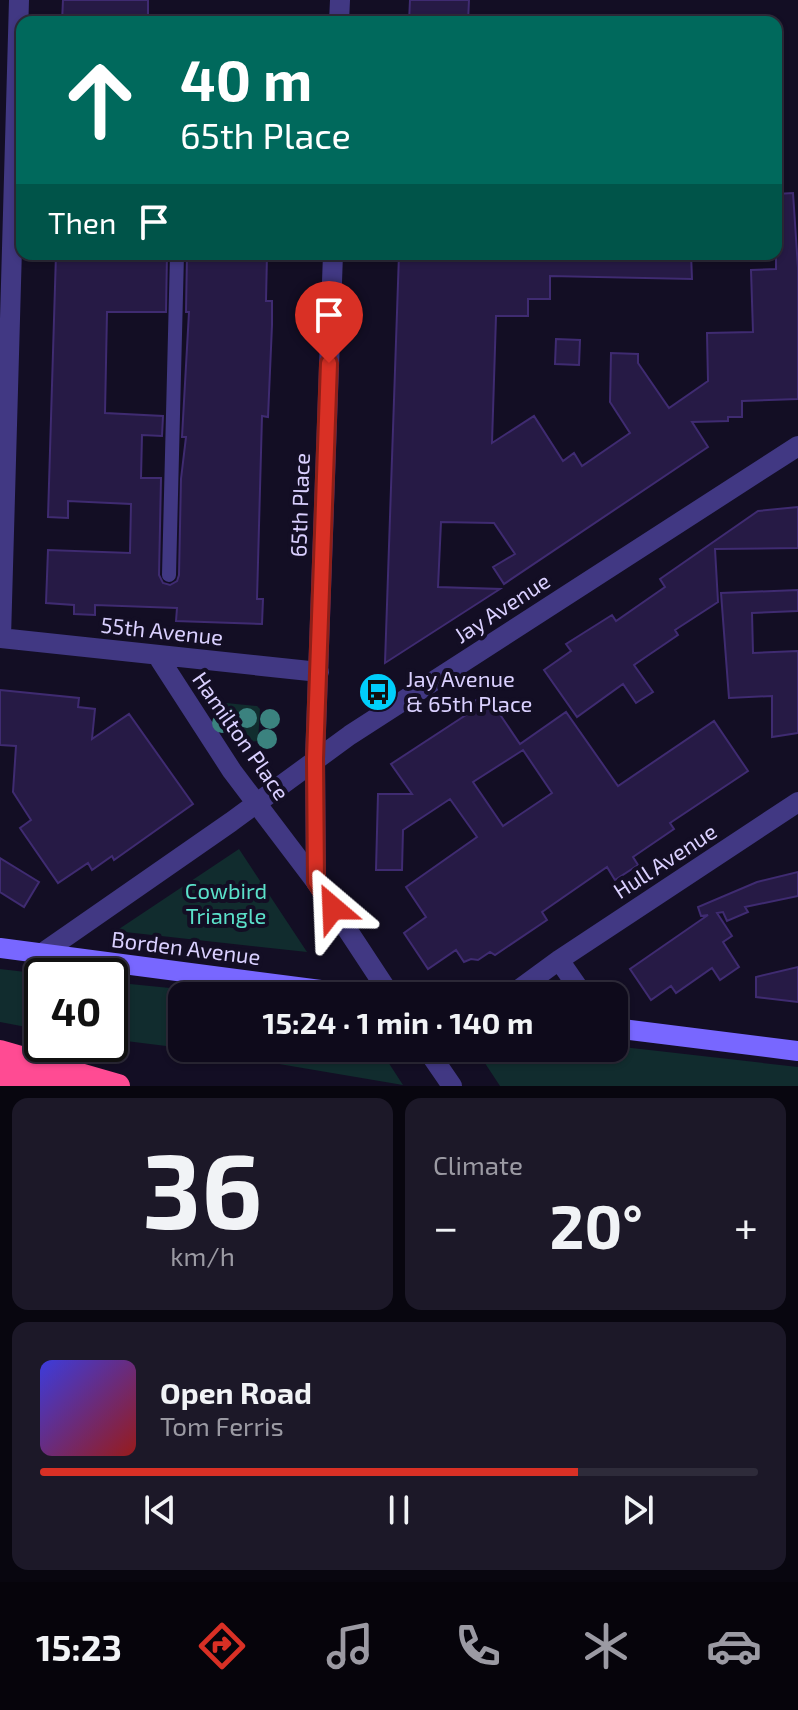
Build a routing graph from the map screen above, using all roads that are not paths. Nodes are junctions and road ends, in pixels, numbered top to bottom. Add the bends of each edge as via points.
1 (16, 101) edge
2 (177, 260) edge
3 (333, 260) edge
4 (798, 446) edge
5 (169, 575) dead end
6 (0, 638) edge
7 (157, 655) junction
8 (319, 672) junction
9 (315, 759) junction
10 (257, 802) junction
11 (798, 802) edge
12 (316, 882) junction
13 (0, 948) edge
14 (41, 954) junction
15 (559, 960) junction
16 (258, 982) edge
17 (382, 982) edge
18 (529, 982) edge
19 (574, 982) edge
20 (628, 1030) edge
21 (798, 1051) edge
22 (0, 1052) edge
23 (436, 1062) edge
24 (0, 1076) edge
25 (85, 1086) edge
26 (118, 1086) edge
27 (452, 1086) edge

1 - 6 street
2 - 5 lane
3 - 8 street, 65th Place
4 - 9 street, Jay Avenue
6 - 7 street, 55th Avenue
7 - 8 street, 55th Avenue
7 - 10 street, Hamilton Place
8 - 9 street, 65th Place
9 - 10 street, Jay Avenue
9 - 12 street, Hamilton Place
10 - 12 street, Hamilton Place
10 - 14 street, Jay Avenue
11 - 15 street, Hull Avenue
12 - 17 street, Hamilton Place
13 - 14 main road, Borden Avenue
14 - 16 main road, Borden Avenue
15 - 18 street, Hull Avenue
15 - 19 street
20 - 21 main road
22 - 26 highway
23 - 27 street
24 - 25 highway

